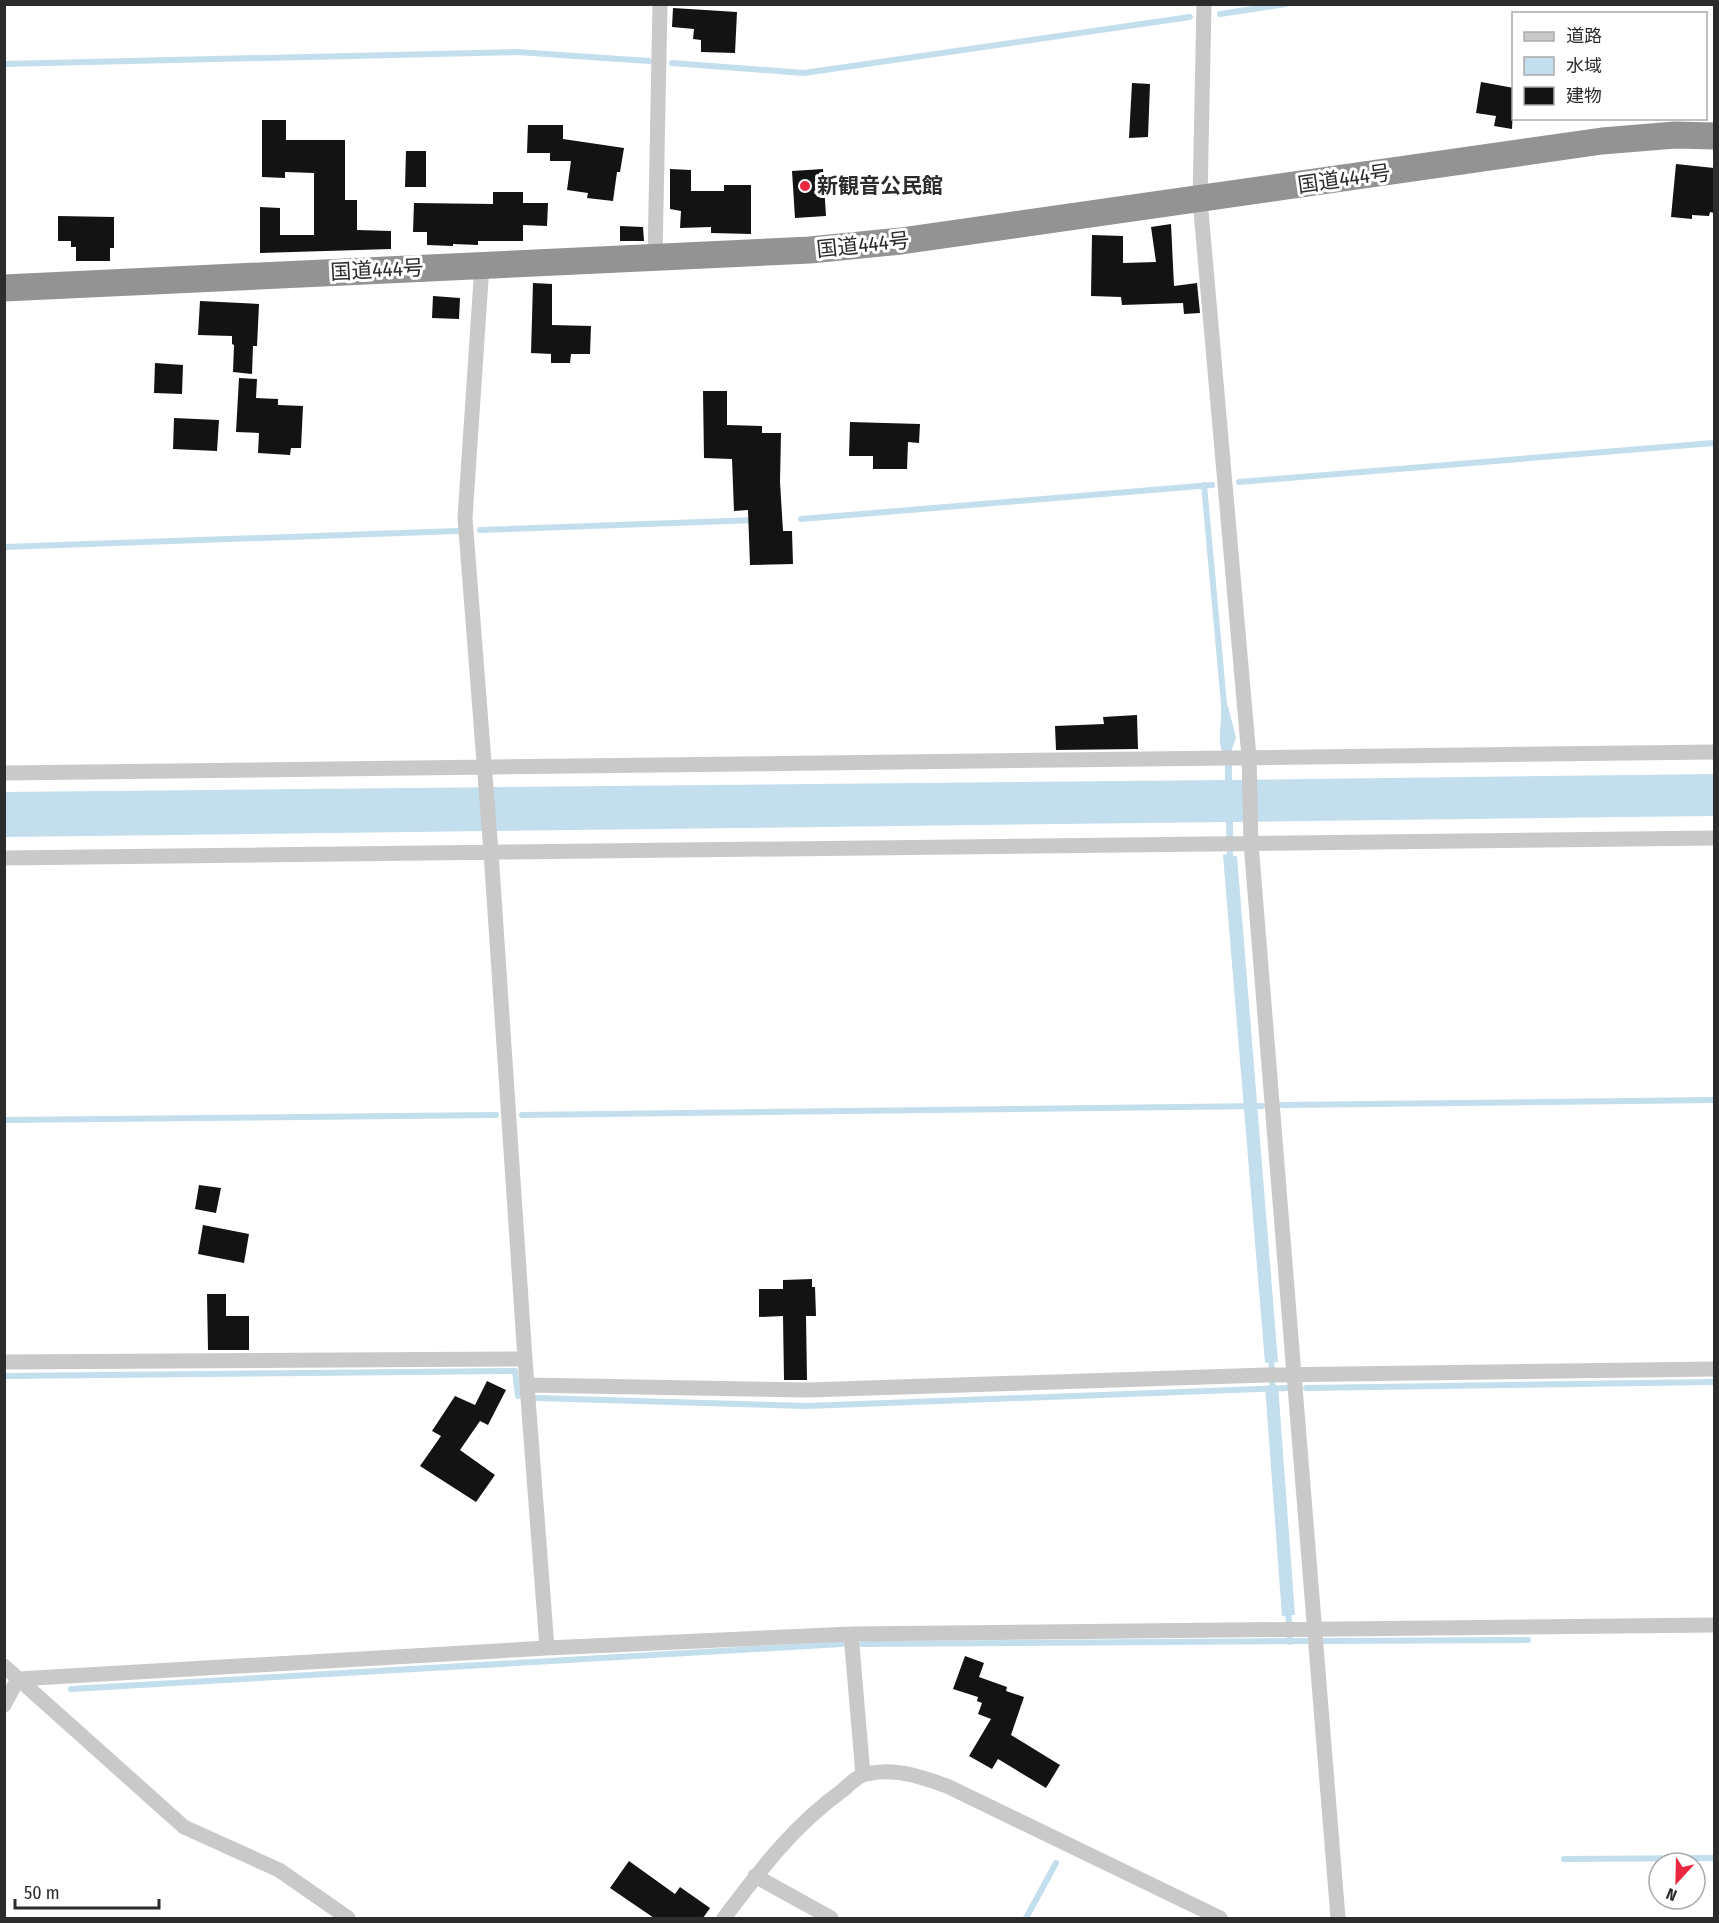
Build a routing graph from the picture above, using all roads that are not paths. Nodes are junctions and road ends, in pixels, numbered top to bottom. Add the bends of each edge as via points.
1 (660, 4) edge
2 (1204, 4) edge
3 (1714, 136) edge
4 (1200, 200) junction
5 (655, 258) junction
6 (482, 264) junction
7 (4, 288) edge
8 (1714, 753) edge
9 (1239, 760) junction
10 (4, 772) edge
11 (485, 774) junction
12 (1714, 838) edge
13 (1240, 840) junction
14 (491, 846) junction
15 (4, 858) edge
16 (525, 1359) junction
17 (4, 1362) edge
18 (1714, 1370) edge
19 (1280, 1375) junction
20 (527, 1385) junction
21 (1714, 1624) edge
22 (1314, 1628) junction
23 (851, 1634) junction
24 (547, 1648) junction
25 (4, 1666) edge
26 (18, 1679) junction
27 (4, 1705) edge
28 (863, 1775) junction
29 (755, 1876) junction
30 (348, 1918) edge
31 (724, 1918) edge
32 (831, 1918) edge
33 (1220, 1918) edge
34 (1338, 1918) edge

1 - 5 street
2 - 4 street
3 - 4 highway, 国道444号 via 1602,141
4 - 5 highway, 国道444号 via 901,241
4 - 9 street
5 - 6 highway, 国道444号
6 - 7 highway, 国道444号
6 - 11 street via 465,518
8 - 9 street
9 - 11 street
9 - 13 street
10 - 11 street
11 - 14 street
12 - 13 street
13 - 14 street
13 - 19 street
14 - 15 street
14 - 16 street
16 - 17 street
16 - 20 street
18 - 19 street
19 - 20 street via 808,1390
19 - 22 street
20 - 24 street
21 - 22 street
22 - 23 street
22 - 34 street
23 - 24 street
23 - 28 street
24 - 26 street
25 - 26 street
26 - 27 street
26 - 30 street via 184,1827 279,1870
28 - 29 street via 819,1807
28 - 33 street via 908,1773 947,1786
29 - 31 street
29 - 32 street

